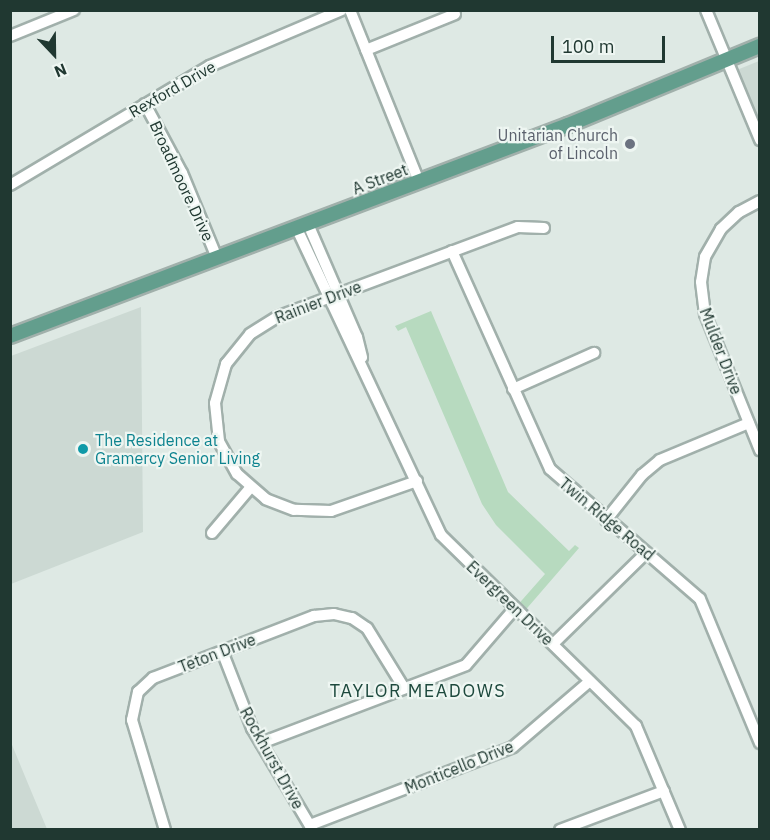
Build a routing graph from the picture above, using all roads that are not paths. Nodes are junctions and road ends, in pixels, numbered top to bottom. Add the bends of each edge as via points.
1 (74, 10) edge
2 (342, 10) edge
3 (350, 10) edge
4 (706, 10) edge
5 (455, 14) dead end
6 (10, 36) edge
7 (759, 46) edge
8 (366, 50) junction
9 (727, 59) junction
10 (145, 104) junction
11 (759, 140) edge
12 (419, 182) junction
13 (10, 185) edge
14 (759, 201) edge
15 (302, 227) junction
16 (544, 228) dead end
17 (452, 251) junction
18 (217, 258) junction
19 (333, 297) junction
20 (10, 336) edge
21 (594, 352) dead end
22 (513, 389) junction
23 (749, 423) junction
24 (759, 450) edge
25 (417, 482) junction
26 (250, 488) junction
27 (606, 520) junction
28 (212, 533) dead end
29 (646, 553) junction
30 (515, 608) junction
31 (553, 644) junction
32 (222, 651) junction
33 (590, 681) junction
34 (404, 688) junction
35 (261, 743) junction
36 (759, 743) edge
37 (664, 790) junction
38 (311, 827) edge
39 (165, 830) edge
40 (560, 830) edge
41 (680, 830) edge

1 - 6 street
2 - 10 street, Rexford Drive via 234,54
3 - 8 street
4 - 9 street
5 - 8 street
7 - 9 main road, A Street
8 - 12 street
9 - 11 street
9 - 12 main road, A Street
10 - 13 street, Rexford Drive
10 - 18 street, Broadmoore Drive via 182,173
12 - 15 main road, A Street
14 - 23 street, Mulder Drive via 739,212 721,229 705,257 700,282 705,314
15 - 18 main road, A Street
15 - 19 street, Evergreen Drive
16 - 17 street, Rainier Drive via 518,227
17 - 19 street, Rainier Drive
17 - 22 street, Twin Ridge Road
18 - 20 main road, A Street
19 - 25 street, Evergreen Drive via 358,341 362,360
19 - 26 street, Rainier Drive via 260,326 240,344 222,373 215,403 217,433 227,459
21 - 22 street
22 - 27 street, Twin Ridge Road via 550,469
23 - 24 street, Mulder Drive
23 - 27 street via 660,460 642,475
25 - 26 street via 350,507 320,512 283,507
25 - 30 street, Evergreen Drive via 444,539
26 - 28 street
27 - 29 street, Twin Ridge Road
29 - 31 street
29 - 36 street, Twin Ridge Road via 700,599
30 - 31 street, Evergreen Drive
30 - 34 street via 471,662
31 - 33 street, Evergreen Drive
32 - 34 street, Teton Drive via 314,616 340,615 356,620 371,632
32 - 35 street, Rockhurst Drive
32 - 39 street, Teton Drive via 153,678 134,701 133,725
33 - 37 street, Evergreen Drive via 640,731
33 - 38 street, Monticello Drive via 513,747
34 - 35 street
35 - 38 street, Rockhurst Drive
37 - 40 street
37 - 41 street, Evergreen Drive

